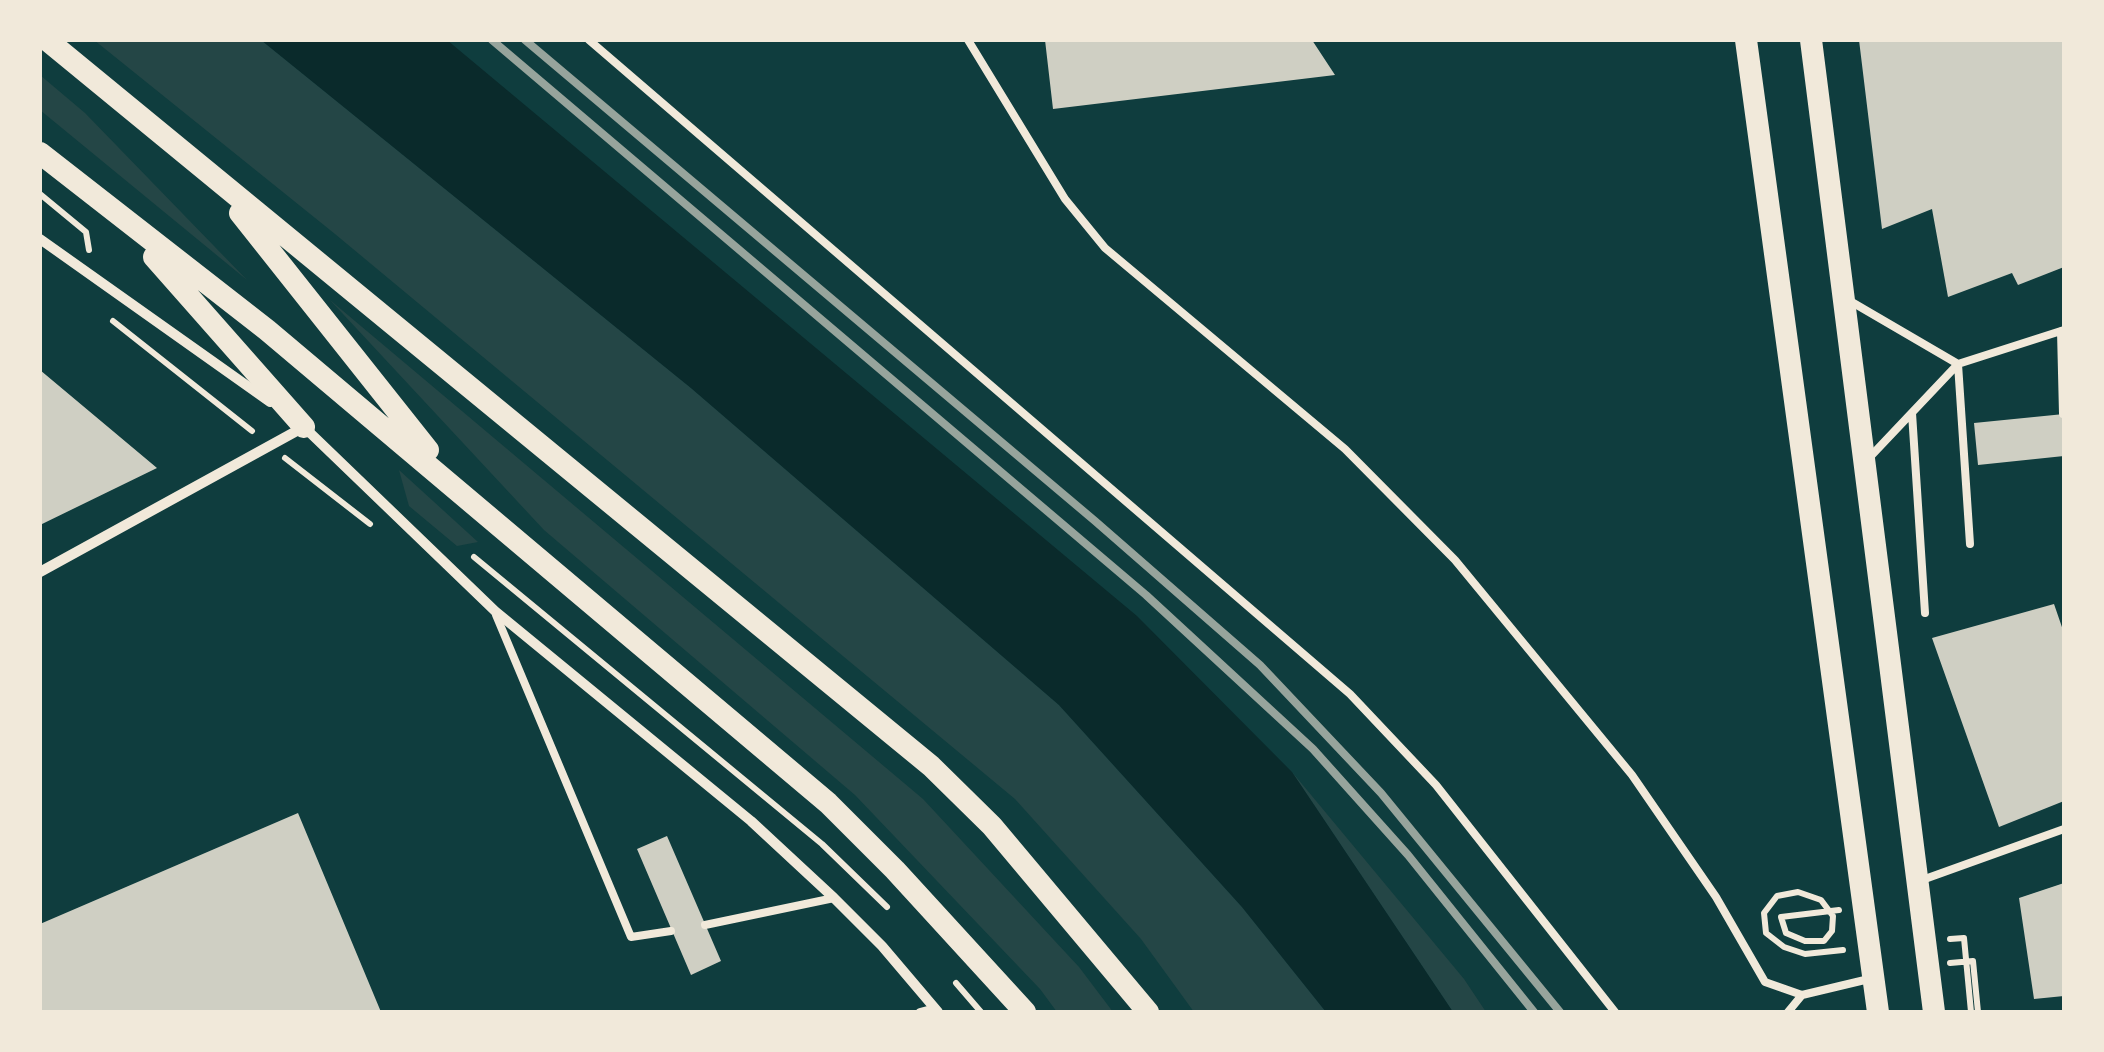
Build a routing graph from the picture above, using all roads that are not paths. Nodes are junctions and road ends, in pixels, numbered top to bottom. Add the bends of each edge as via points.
1 (47, 40) edge
2 (589, 40) edge
3 (968, 40) edge
4 (1746, 40) edge
5 (1811, 40) edge
6 (40, 153) edge
7 (213, 178) junction
8 (119, 217) junction
9 (40, 239) edge
10 (1844, 298) junction
11 (2062, 330) edge
12 (1958, 364) junction
13 (1912, 413) junction
14 (2063, 414) edge
15 (304, 427) junction
16 (1864, 463) junction
17 (457, 488) junction
18 (1970, 544) dead end
19 (40, 572) edge
20 (494, 610) junction
21 (1925, 612) dead end
22 (2064, 828) edge
23 (1918, 881) junction
24 (834, 898) junction
25 (705, 925) dead end
26 (672, 930) dead end
27 (1874, 978) junction
28 (1802, 995) junction
29 (936, 1010) edge
30 (920, 1012) edge
31 (1026, 1012) edge
32 (1148, 1012) edge
33 (1615, 1012) edge
34 (1788, 1012) edge
35 (1878, 1012) edge
36 (1934, 1012) edge

1 - 7 highway
2 - 33 lane via 1350,694 1436,784
3 - 28 lane via 1065,199 1105,248 1345,449 1455,560 1632,775 1766,982
4 - 27 highway
5 - 10 highway
6 - 8 highway
7 - 17 highway
7 - 32 highway via 931,766 992,826
8 - 15 highway
8 - 17 highway
9 - 15 street
10 - 12 lane
10 - 16 highway
11 - 12 lane
11 - 14 lane
12 - 13 lane
12 - 18 lane
13 - 16 lane
13 - 21 lane
15 - 19 street
15 - 20 street
16 - 23 highway
17 - 31 highway via 828,803
20 - 24 street via 751,821
20 - 26 lane via 631,937
22 - 23 lane
23 - 36 highway
24 - 25 lane
24 - 29 street
27 - 28 lane
27 - 35 highway
28 - 34 lane
29 - 30 lane

